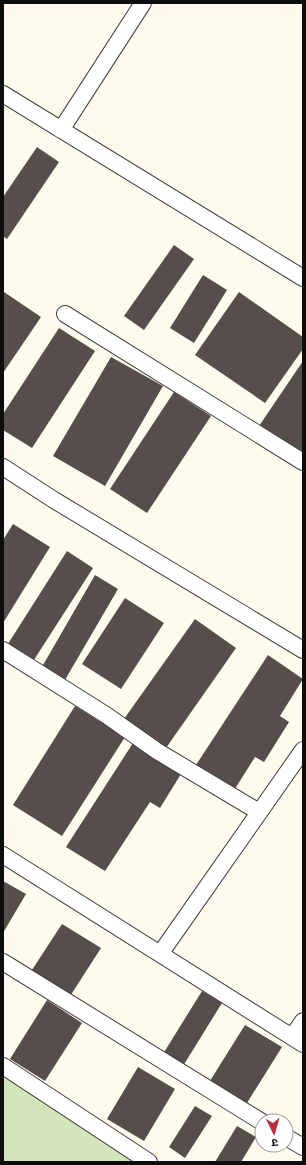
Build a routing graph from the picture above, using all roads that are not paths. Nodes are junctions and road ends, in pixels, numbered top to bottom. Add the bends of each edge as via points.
1 (143, 3) edge
2 (3, 94) edge
3 (61, 130) junction
4 (303, 278) edge
5 (65, 314) dead end
6 (303, 462) edge
7 (3, 467) edge
8 (3, 650) edge
9 (303, 650) edge
10 (303, 750) edge
11 (259, 812) junction
12 (3, 855) edge
13 (160, 954) junction
14 (3, 962) edge
15 (303, 1021) edge
16 (298, 1041) edge
17 (3, 1066) edge
18 (254, 1117) edge
19 (294, 1142) edge
20 (303, 1147) edge
21 (149, 1162) edge

1 - 3 street
2 - 3 street
3 - 4 street
5 - 6 street
7 - 9 street
8 - 11 street via 106,715 157,751
10 - 11 street
11 - 13 street
12 - 13 street
13 - 16 street
14 - 18 street
15 - 16 street
17 - 21 street
19 - 20 street

